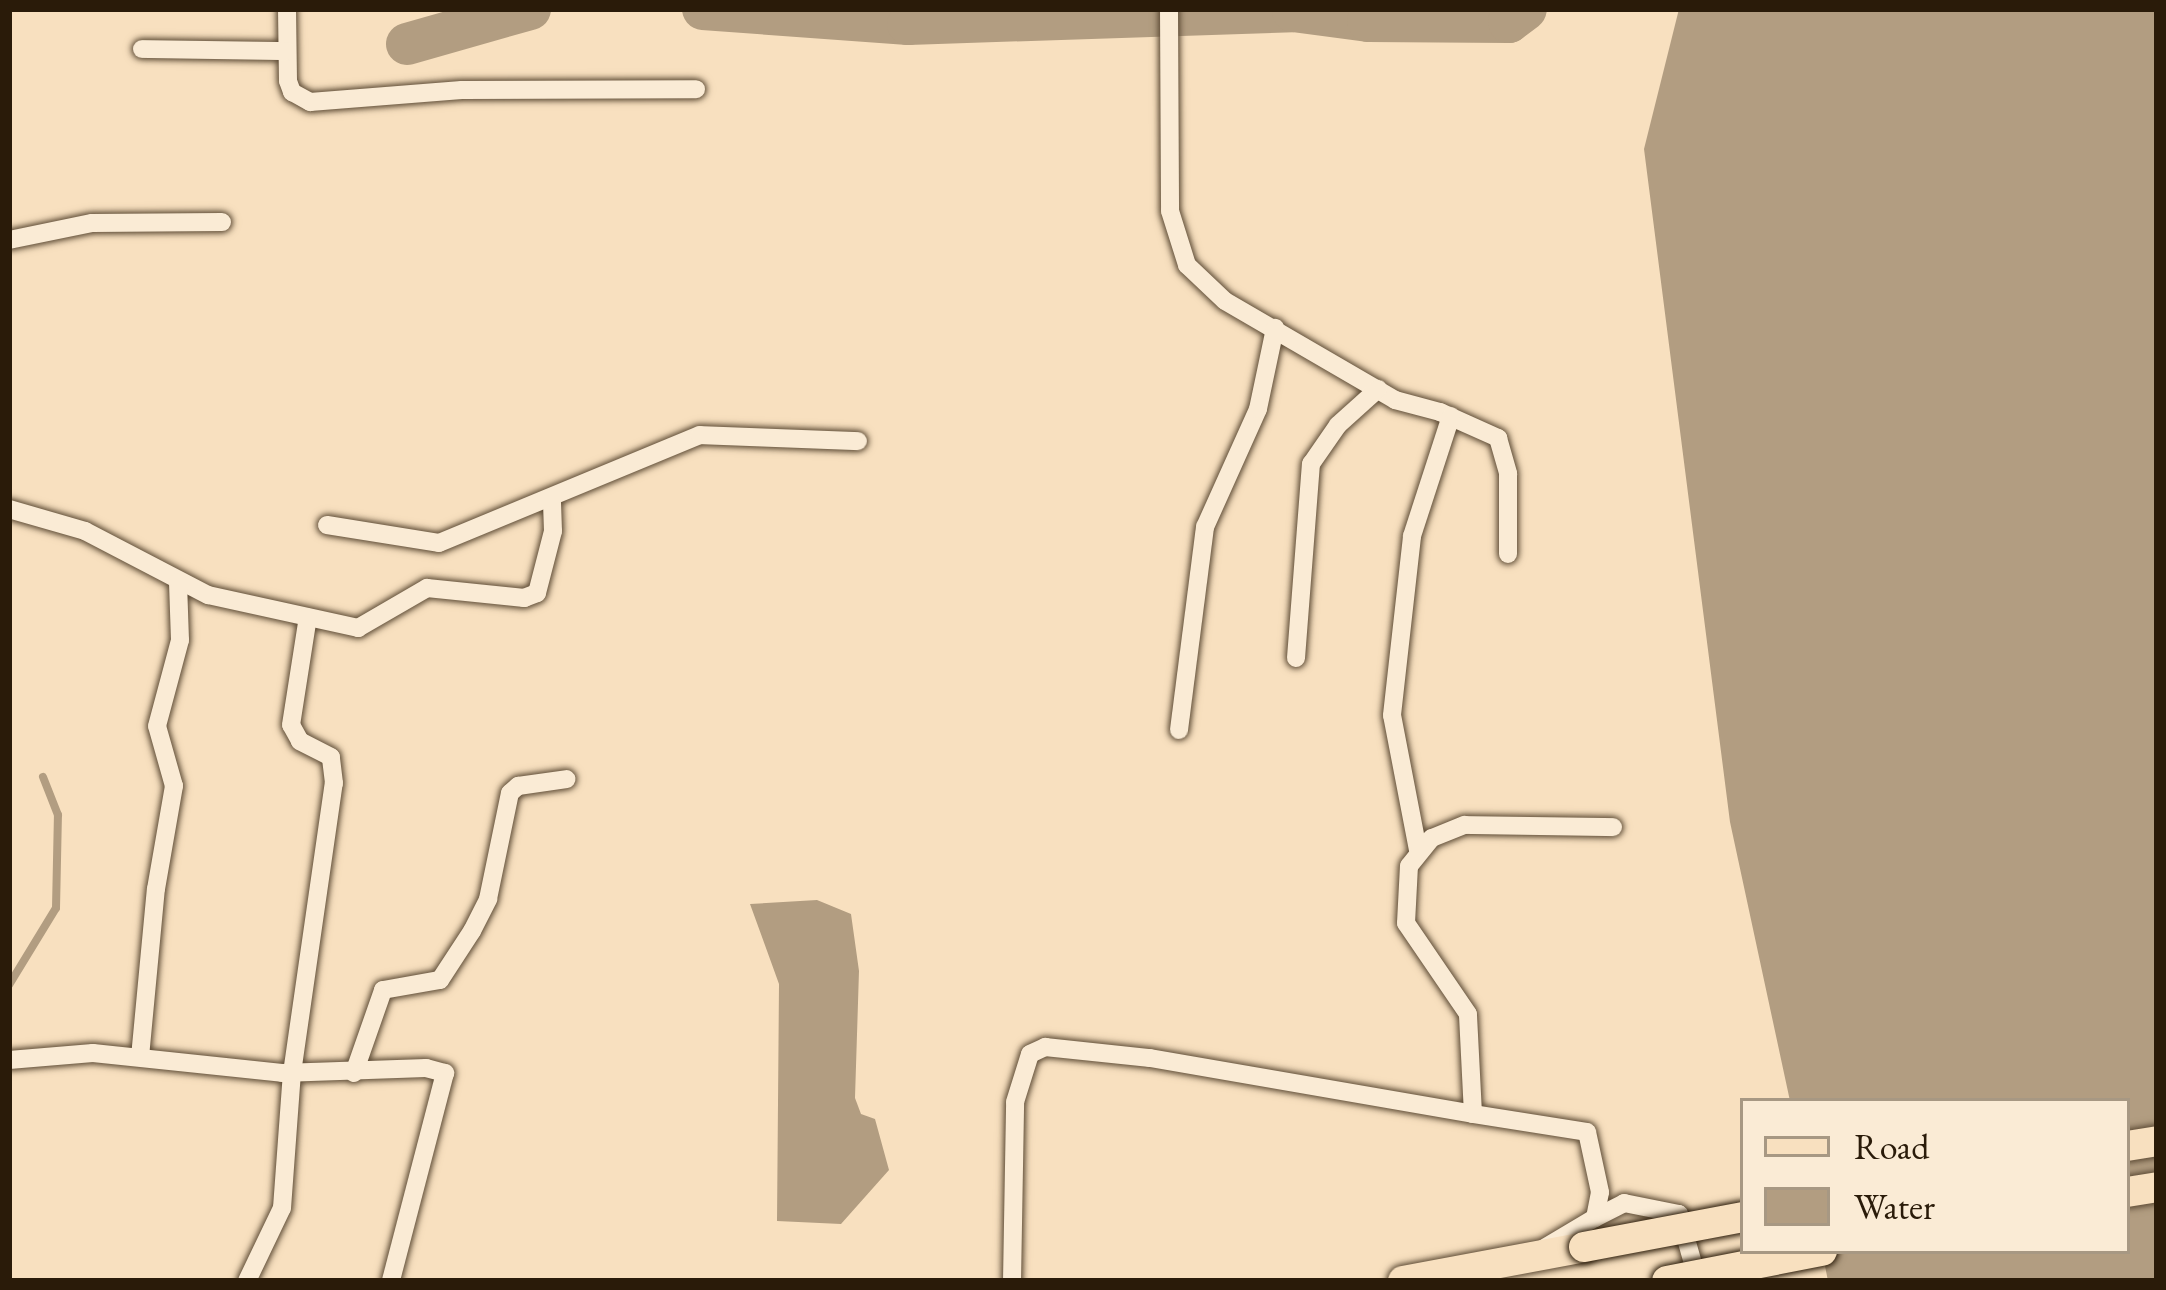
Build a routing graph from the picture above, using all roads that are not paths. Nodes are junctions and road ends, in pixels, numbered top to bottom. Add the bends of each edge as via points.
1 (286, 9) edge
2 (1169, 9) edge
3 (142, 49) dead end
4 (286, 51) junction
5 (696, 89) dead end
6 (222, 222) dead end
7 (9, 240) edge
8 (1275, 328) junction
9 (1378, 389) junction
10 (1451, 416) junction
11 (858, 441) dead end
12 (553, 497) junction
13 (9, 509) edge
14 (327, 525) dead end
15 (1508, 554) dead end
16 (178, 582) junction
17 (308, 616) junction
18 (1296, 658) dead end
19 (1179, 730) dead end
20 (568, 778) dead end
21 (1613, 826) dead end
22 (1418, 850) junction
23 (140, 1057) junction
24 (9, 1060) edge
25 (354, 1072) junction
26 (292, 1073) junction
27 (1473, 1114) junction
28 (1740, 1217) edge
29 (1589, 1232) junction
30 (1806, 1254) edge
31 (247, 1281) edge
32 (392, 1281) edge
33 (1012, 1281) edge
34 (1403, 1281) edge
35 (1667, 1281) edge
36 (1698, 1281) edge

1 - 4 street
2 - 8 street via 1170,211 1179,248 1211,290
3 - 4 street
4 - 5 street via 292,92 325,104 462,90
6 - 7 street via 92,224
8 - 9 street
8 - 19 street via 1258,409 1201,542
9 - 10 street
9 - 18 street via 1311,464
10 - 15 street via 1498,438 1505,452
10 - 22 street via 1412,536 1391,715
11 - 12 street via 700,435
12 - 14 street via 439,543
12 - 17 street via 537,592 524,598 428,588 358,628
13 - 16 street via 85,531
16 - 17 street
16 - 23 street via 180,640 157,726 174,786
17 - 26 street via 291,725 300,741 331,757 334,783
20 - 25 street via 510,793 488,899 472,931 440,980 383,990
21 - 22 street via 1466,826
22 - 27 street via 1408,866 1406,923 1468,1014
23 - 24 street
23 - 26 street
25 - 26 street
25 - 32 street via 445,1073
26 - 31 street via 282,1208
27 - 29 street via 1587,1132 1600,1192
27 - 33 street via 1045,1047 1030,1054 1015,1102
28 - 29 main road, bridge
29 - 34 main road via 1532,1256
29 - 36 street via 1624,1203 1679,1214
30 - 35 main road, bridge

